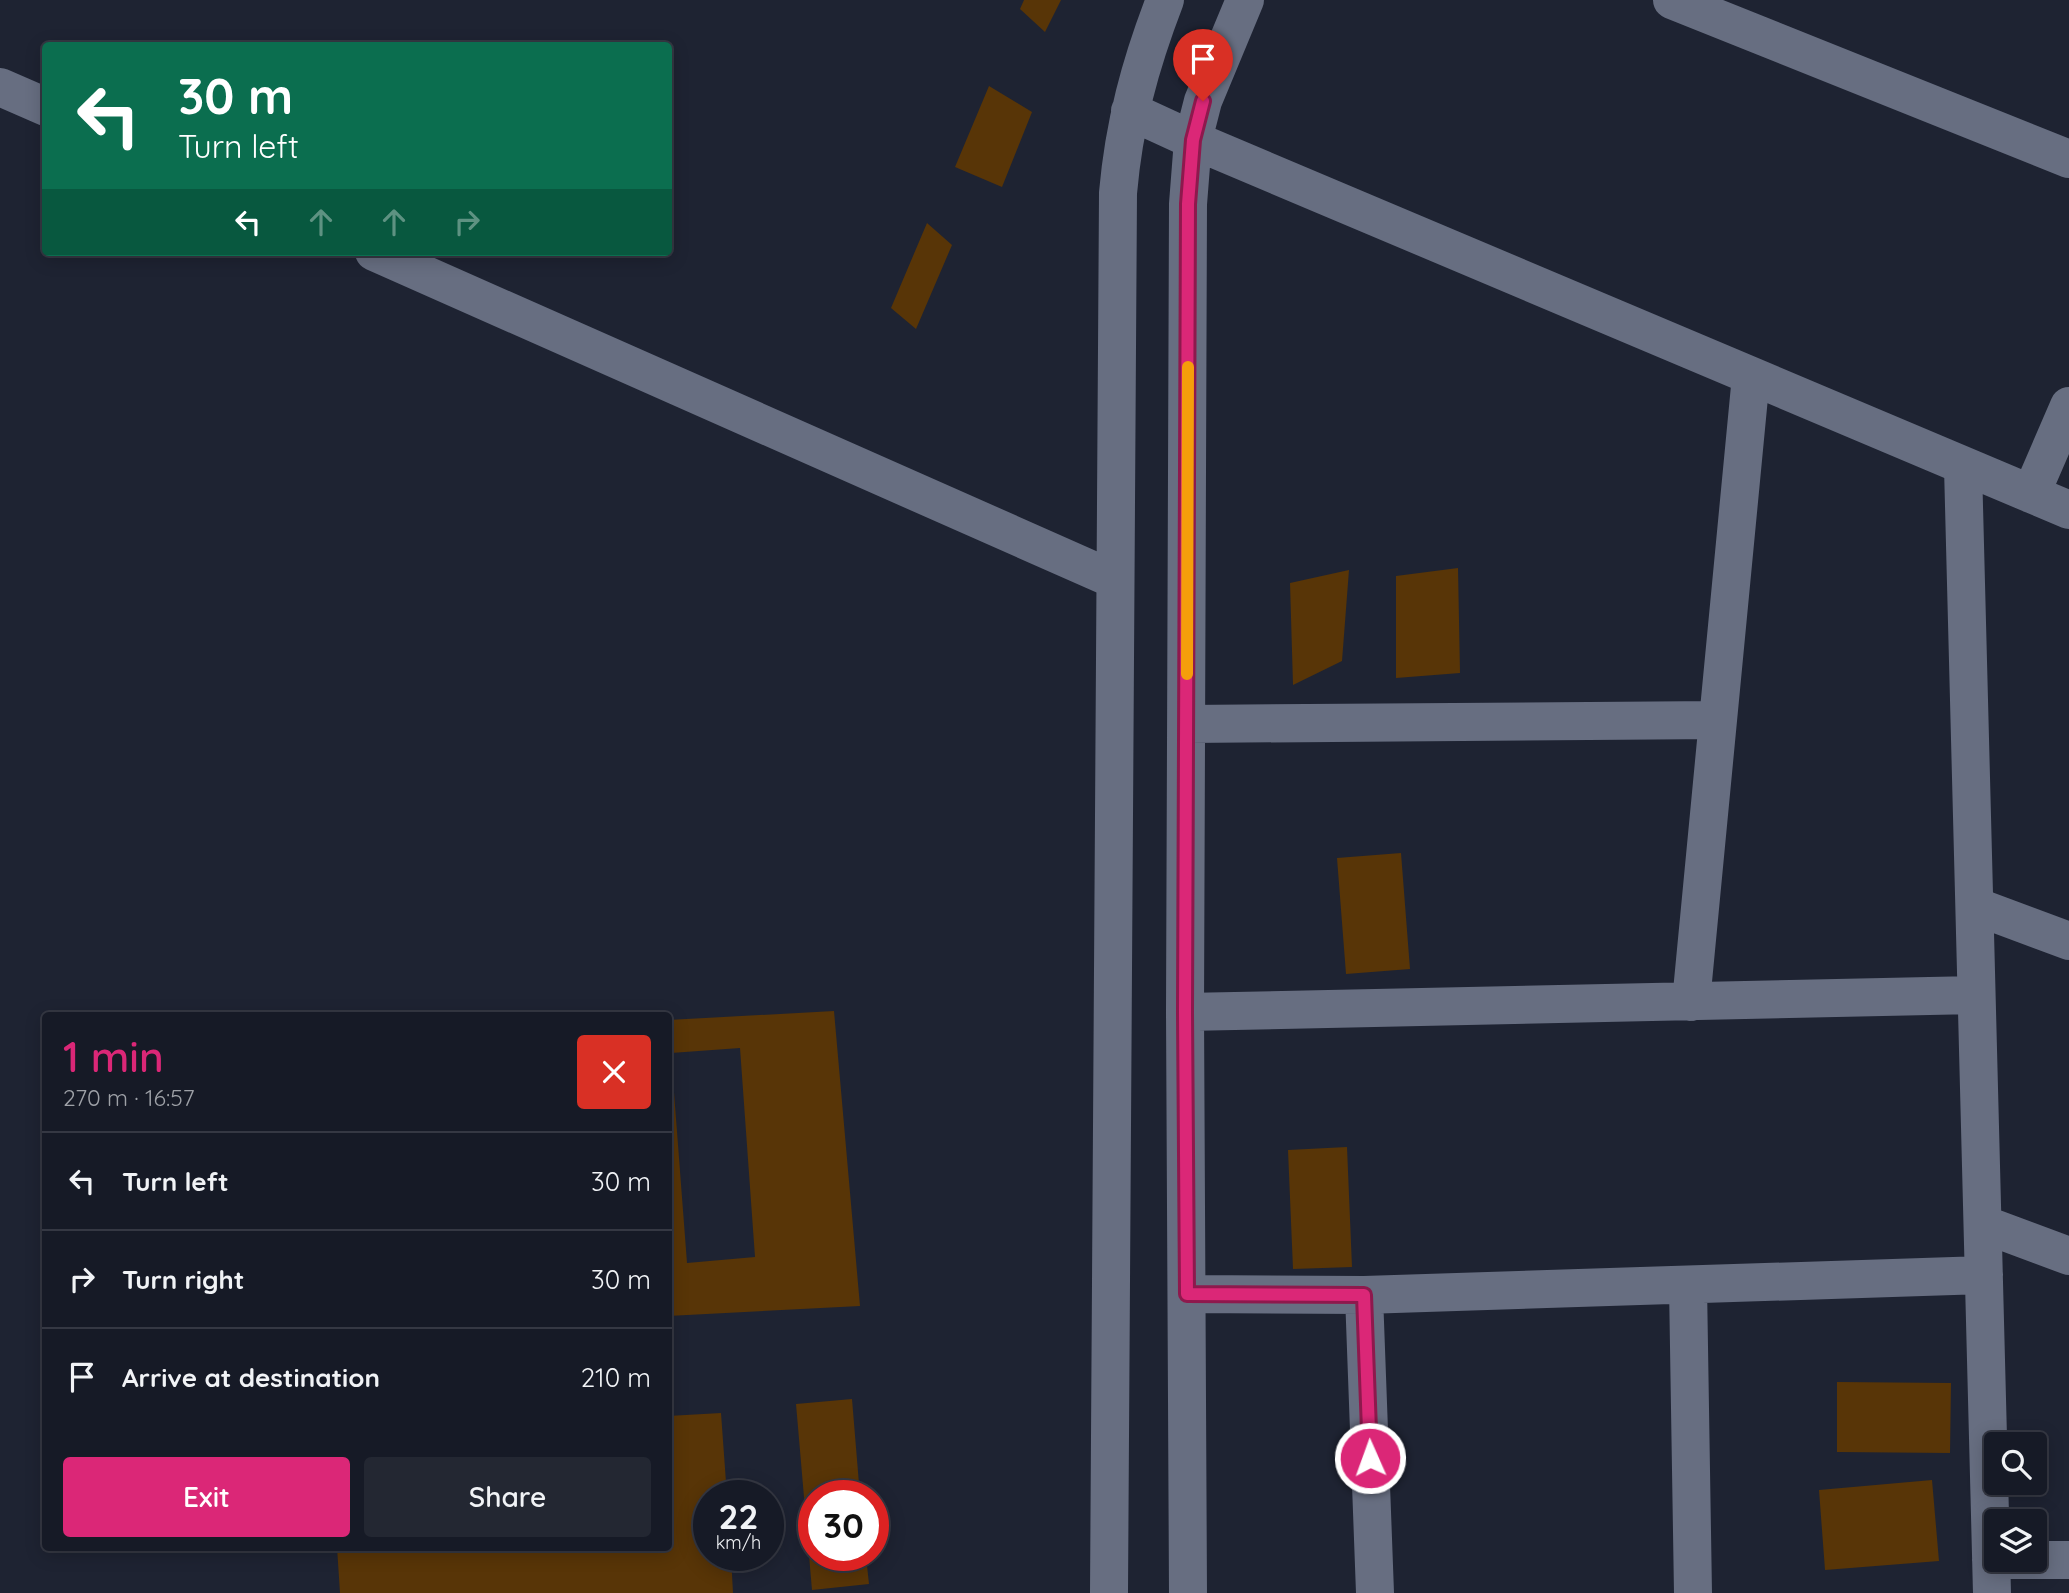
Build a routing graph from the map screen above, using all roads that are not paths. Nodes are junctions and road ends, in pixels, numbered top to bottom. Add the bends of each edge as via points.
1 (1165, 0) edge
2 (1245, 0) edge
3 (1672, 0) edge
4 (0, 87) edge
5 (42, 105) edge
6 (1129, 111) junction
7 (1193, 140) junction
8 (2069, 159) edge
9 (383, 256) edge
10 (1751, 376) junction
11 (2069, 406) edge
12 (1964, 467) junction
13 (2031, 494) junction
14 (2069, 510) edge
15 (1115, 580) junction
16 (1718, 720) junction
17 (1187, 724) junction
18 (1975, 906) junction
19 (2069, 941) edge
20 (1976, 995) junction
21 (1690, 1002) junction
22 (1185, 1012) junction
23 (1983, 1224) junction
24 (2069, 1256) edge
25 (1984, 1275) junction
26 (1688, 1285) junction
27 (1187, 1294) junction
28 (1364, 1295) junction
29 (2069, 1559) edge
30 (1992, 1577) edge
31 (1109, 1593) edge
32 (1188, 1593) edge
33 (1375, 1593) edge
34 (1693, 1593) edge

1 - 6 street
2 - 7 street via 1203,101
3 - 8 street
4 - 5 street
6 - 7 street
6 - 15 street via 1118,193
7 - 10 street
7 - 17 street via 1188,218
9 - 15 street
10 - 12 street
10 - 16 street
11 - 13 street
12 - 13 street
12 - 18 street
13 - 14 street
15 - 31 street
16 - 17 street
16 - 21 street
17 - 22 street
18 - 19 street
18 - 20 street
20 - 21 street
20 - 23 street
21 - 22 street
22 - 27 street
23 - 24 street
23 - 25 street
25 - 26 street
25 - 30 street
26 - 28 street
26 - 34 street
27 - 28 street
27 - 32 street
28 - 33 street
29 - 30 street

